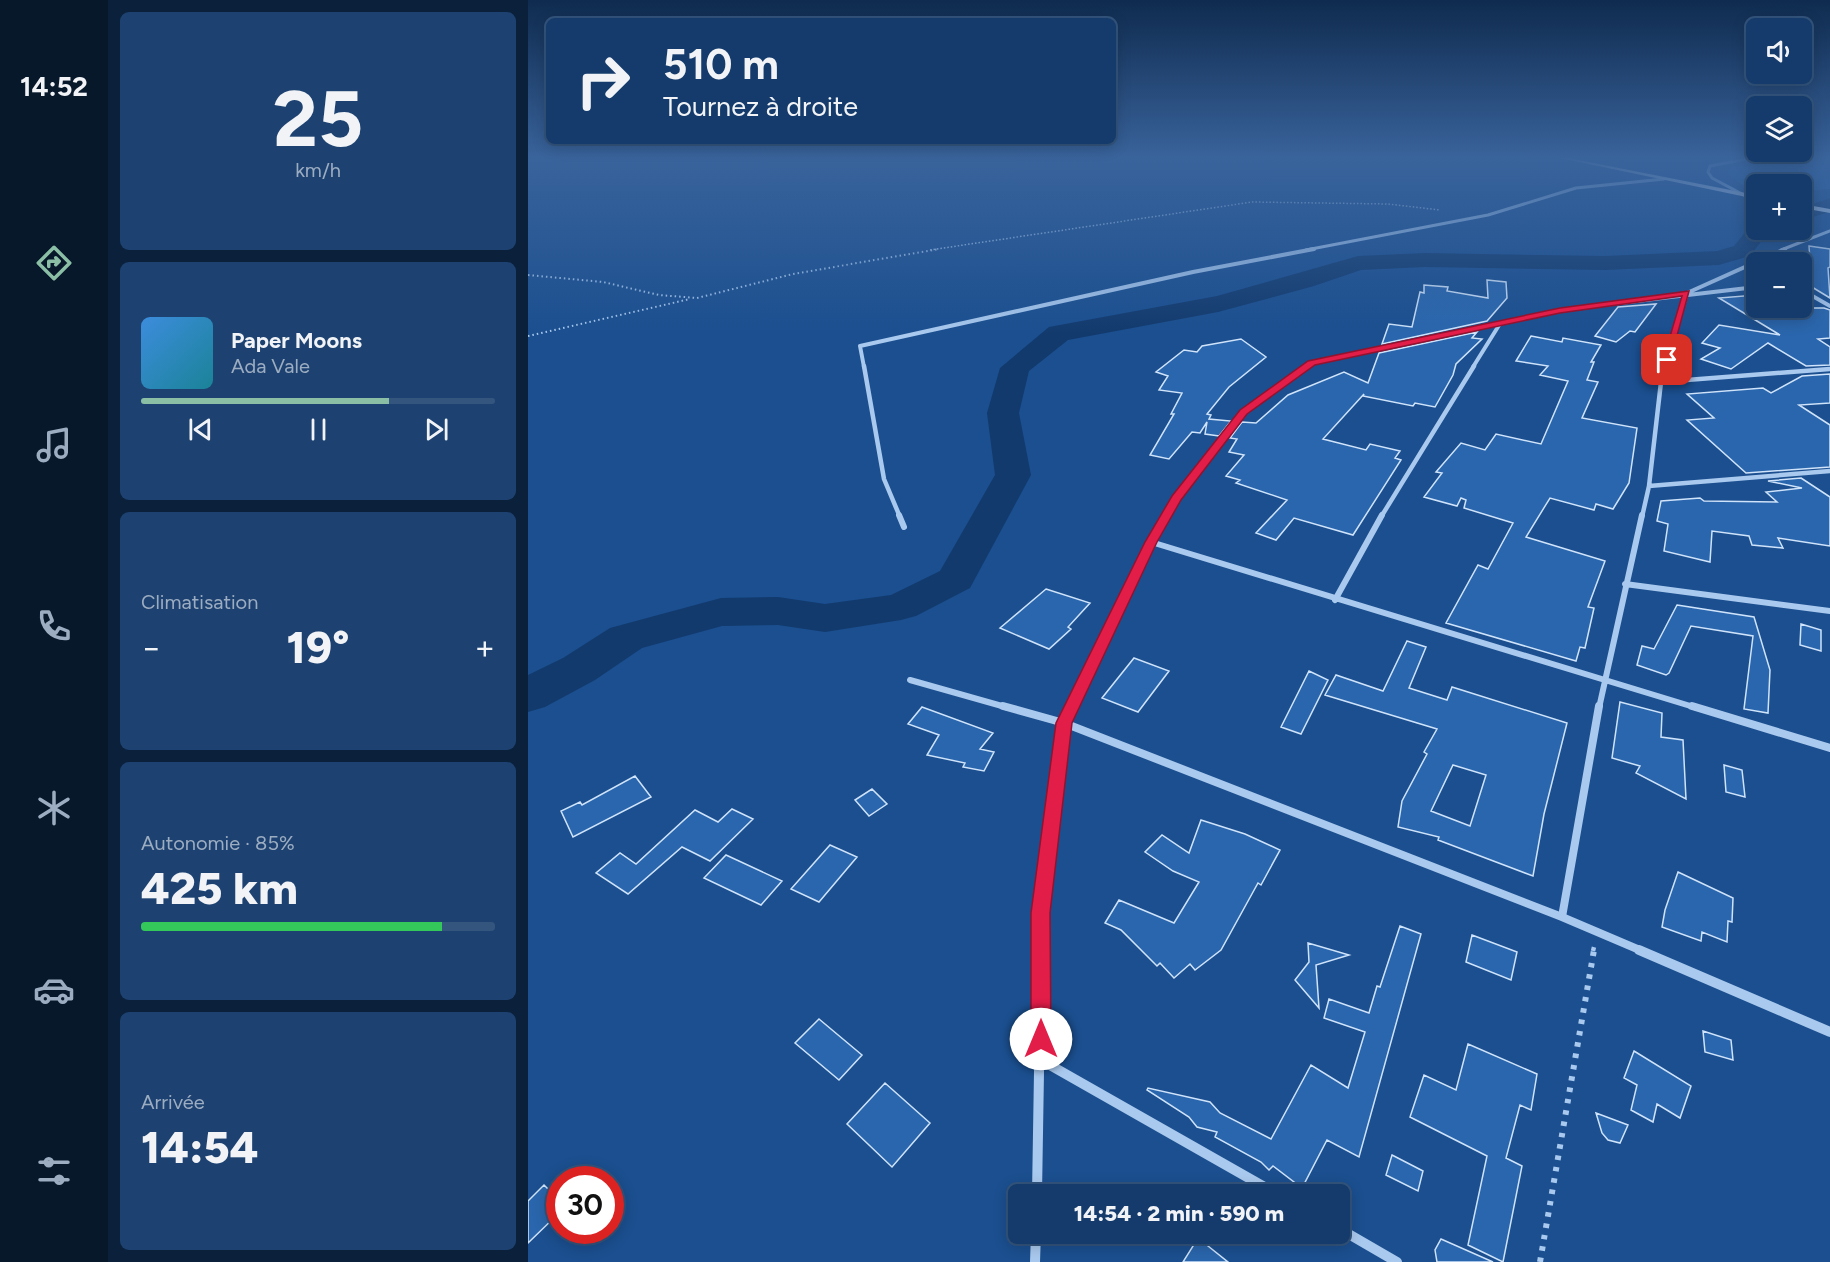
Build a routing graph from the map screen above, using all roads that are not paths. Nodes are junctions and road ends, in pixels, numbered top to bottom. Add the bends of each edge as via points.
1 (1478, 217) edge
2 (1830, 231) edge
3 (1746, 288) edge
4 (1687, 293) junction
5 (1812, 296) edge
6 (1830, 306) edge
7 (1501, 322) junction
8 (1830, 369) edge
9 (1661, 382) junction
10 (1830, 471) edge
11 (1649, 486) junction
12 (904, 527) dead end
13 (1151, 542) junction
14 (1625, 584) junction
15 (1335, 600) junction
16 (1830, 610) edge
17 (910, 680) dead end
18 (1605, 680) junction
19 (1064, 723) junction
20 (1830, 748) edge
21 (1562, 917) junction
22 (1830, 1032) edge
23 (1041, 1060) junction
24 (1037, 1184) edge
25 (1259, 1184) edge
26 (1350, 1235) edge
27 (1036, 1244) edge
28 (1035, 1262) edge
29 (1397, 1262) edge

1 - 12 street via 1192,272 860,346 884,479
2 - 4 street
3 - 4 street
4 - 7 street
4 - 9 street
5 - 6 street
7 - 13 street via 1312,363 1244,412 1176,499
7 - 15 street via 1398,487
8 - 9 street
9 - 11 street
10 - 11 street
11 - 14 street
13 - 15 street
13 - 19 street
14 - 16 street
14 - 18 street
15 - 18 street
17 - 19 street
18 - 20 street
18 - 21 street
19 - 21 street
19 - 23 street via 1041,913
21 - 22 street
23 - 24 street
23 - 25 street
26 - 29 street
27 - 28 street

